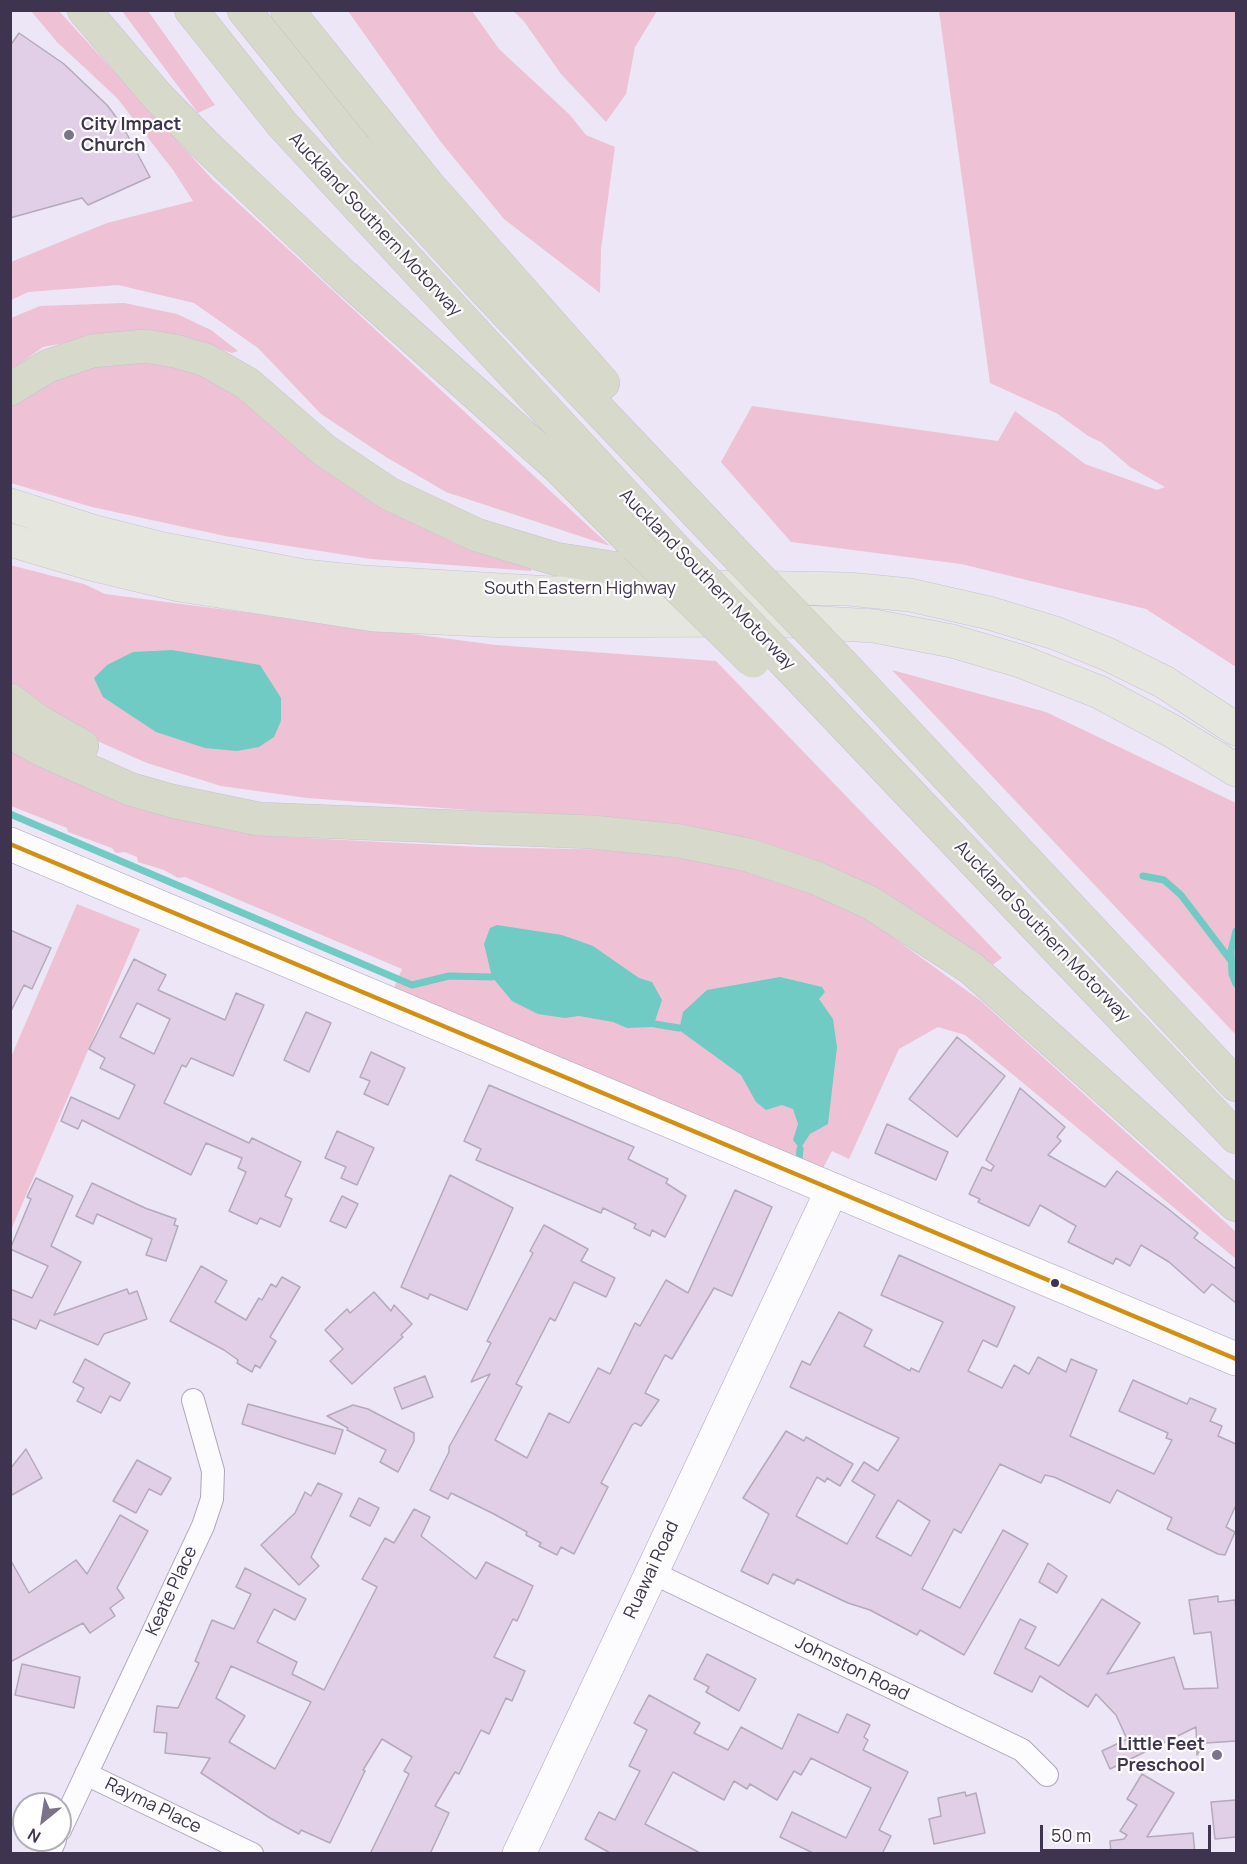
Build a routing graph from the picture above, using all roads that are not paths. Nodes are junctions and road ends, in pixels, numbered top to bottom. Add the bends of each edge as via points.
1 (84, 10) edge
2 (191, 10) edge
3 (244, 10) edge
4 (287, 10) edge
5 (10, 389) edge
6 (10, 505) edge
7 (10, 540) edge
8 (730, 548) junction
9 (733, 587) junction
10 (768, 661) junction
11 (10, 700) edge
12 (1236, 729) edge
13 (10, 732) edge
14 (1236, 770) edge
15 (364, 822) junction
16 (10, 844) edge
17 (1236, 1085) edge
18 (1236, 1137) edge
19 (832, 1190) junction
20 (1236, 1205) edge
21 (1236, 1359) edge
22 (194, 1400) dead end
23 (651, 1572) junction
24 (86, 1774) junction
25 (1047, 1775) dead end
26 (72, 1804) edge
27 (252, 1854) edge
28 (519, 1854) edge

1 - 10 highway, bridge via 204,144 344,276 558,467 636,546
2 - 10 highway, Auckland Southern Motorway, bridge via 289,132 673,547
3 - 8 highway, Auckland Southern Motorway via 356,149
4 - 8 highway via 428,185 671,459
5 - 9 highway via 48,366 92,351 145,346 175,351 207,360 248,384 324,450 388,493 477,535 556,559
6 - 9 main road, South Eastern Highway via 163,549 316,577 552,593
7 - 14 main road, South Eastern Highway via 179,585 374,615 506,621 770,620 874,626 952,641 1020,661 1099,693
8 - 17 highway, Auckland Southern Motorway, bridge
9 - 12 main road, South Eastern Highway via 848,589 910,595 989,613 1107,654 1164,682
10 - 18 highway, Auckland Southern Motorway via 1148,1042
11 - 15 highway via 68,739 174,784 236,800
13 - 15 highway via 101,776 172,801 259,819
15 - 20 highway via 592,832 680,841 748,855 843,889 908,925 971,968
16 - 19 street
19 - 21 street
19 - 23 street, Ruawai Road
22 - 24 street, Keate Place via 213,1471 212,1499 203,1526
23 - 25 street, Johnston Road via 1022,1750
23 - 28 street, Ruawai Road
24 - 26 street, Keate Place
24 - 27 street, Rayma Place

